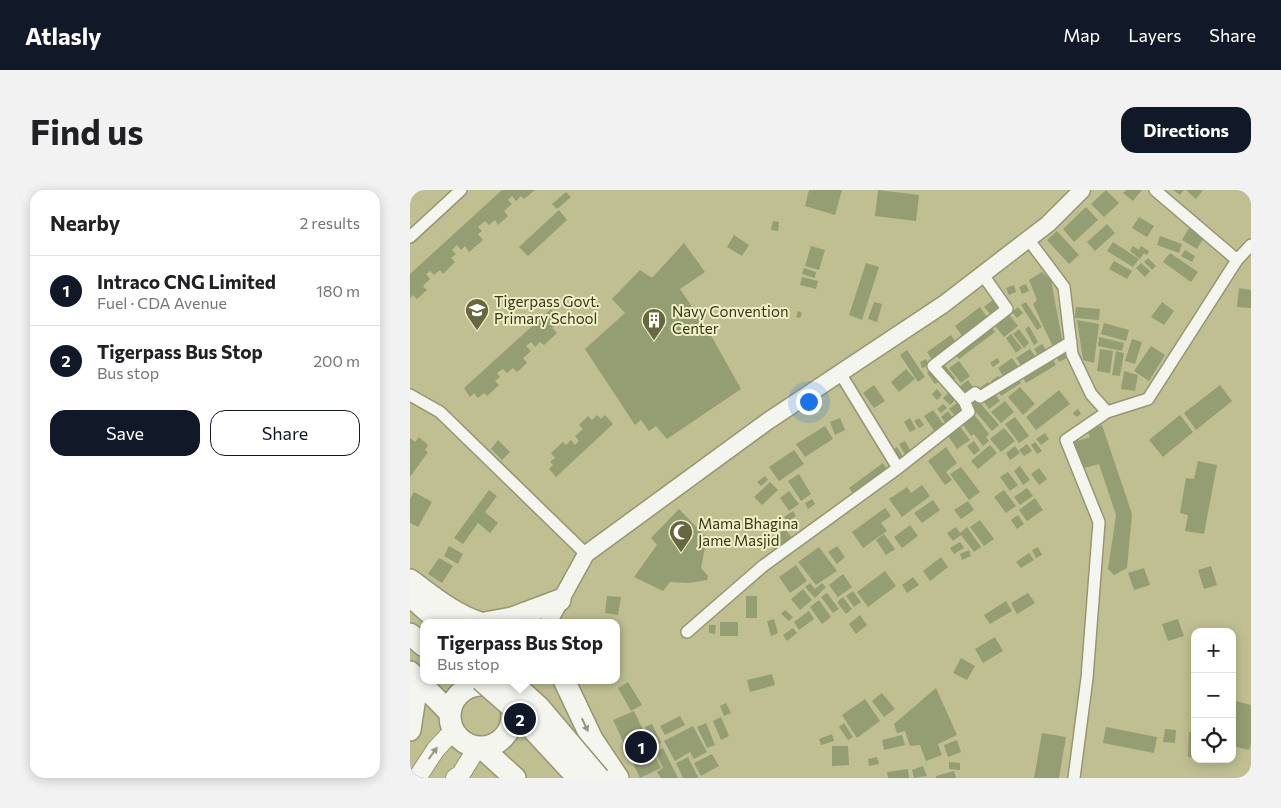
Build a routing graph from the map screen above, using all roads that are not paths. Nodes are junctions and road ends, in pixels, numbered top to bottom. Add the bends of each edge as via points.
1 (461, 190) edge
2 (1082, 190) edge
3 (1155, 190) edge
4 (410, 237) edge
5 (1028, 240) junction
6 (1251, 245) edge
7 (1236, 260) junction
8 (983, 275) junction
9 (1071, 342) junction
10 (840, 373) junction
11 (410, 395) edge
12 (964, 400) junction
13 (1107, 412) junction
14 (898, 468) junction
15 (586, 554) junction
16 (410, 580) edge
17 (410, 596) edge
18 (560, 600) joint
19 (539, 616) edge
20 (436, 619) edge
21 (468, 619) edge
22 (507, 619) edge
23 (410, 620) edge
24 (420, 629) edge
25 (687, 632) dead end
26 (410, 634) edge
27 (420, 643) edge
28 (410, 653) edge
29 (417, 672) edge
30 (425, 684) edge
31 (465, 684) edge
32 (506, 684) edge
33 (566, 684) edge
34 (451, 722) junction
35 (512, 723) junction
36 (410, 730) edge
37 (480, 748) junction
38 (417, 778) edge
39 (455, 778) edge
40 (516, 778) edge
41 (578, 778) edge
42 (593, 778) edge
43 (599, 778) edge
44 (618, 778) edge
45 (1074, 778) edge

1 - 4 street
2 - 5 main road
3 - 7 street
5 - 8 main road
5 - 9 street via 1064,287
6 - 7 street
7 - 13 street via 1148,399
8 - 10 main road
8 - 12 street via 1007,309 933,366
9 - 12 street via 980,397 975,393
9 - 13 street via 1072,354 1091,394
10 - 14 street
10 - 15 main road via 768,421
11 - 15 street via 440,412
12 - 14 street via 970,412
13 - 45 street via 1066,440 1099,522 1087,678
14 - 25 street via 763,566
15 - 18 main road
16 - 21 highway via 448,609
17 - 20 highway
18 - 19 highway
19 - 22 highway
23 - 24 highway
26 - 27 highway
28 - 29 highway
29 - 36 highway
30 - 34 highway
31 - 32 highway
31 - 34 highway via 452,704
31 - 41 highway, bridge via 514,708
32 - 35 highway
32 - 43 highway, bridge via 540,707
33 -> 44 highway via 592,739
34 - 37 highway via 463,742
38 -> 34 main road
35 - 37 highway via 498,743
35 - 42 highway via 558,746
37 - 39 main road
37 - 40 highway

